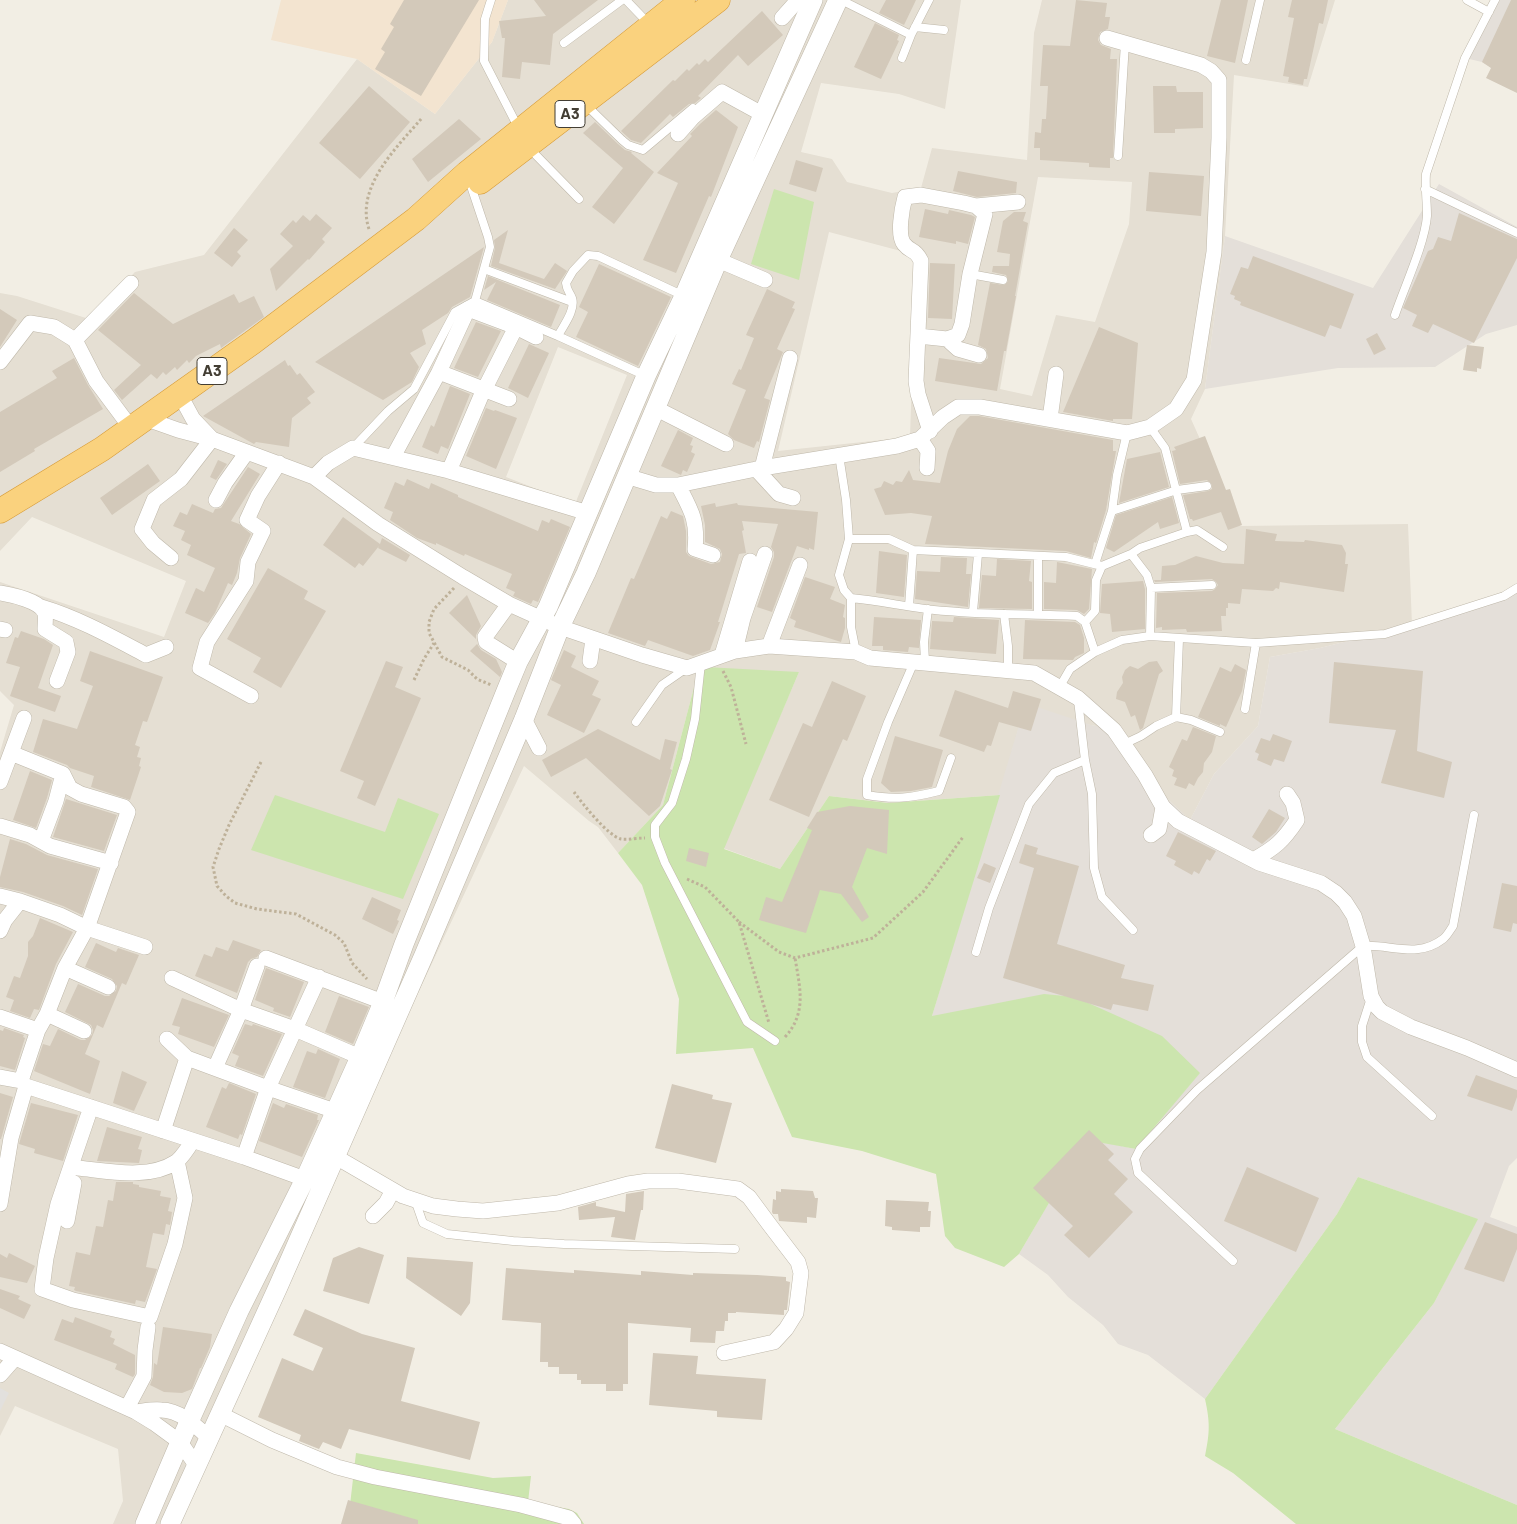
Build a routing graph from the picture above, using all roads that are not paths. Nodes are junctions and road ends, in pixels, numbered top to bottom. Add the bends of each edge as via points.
1 (491, 0) edge
2 (622, 0) edge
3 (626, 0) edge
4 (683, 0) edge
5 (718, 0) edge
6 (798, 0) edge
7 (813, 0) edge
8 (839, 0) edge
9 (928, 0) edge
10 (1260, 0) edge
11 (1467, 0) edge
12 (1495, 0) edge
13 (1489, 12) junction
14 (782, 18) dead end
15 (650, 26) junction
16 (944, 30) dead end
17 (913, 31) junction
18 (1107, 38) dead end
19 (564, 43) dead end
20 (1125, 43) junction
21 (902, 58) dead end
22 (1246, 60) dead end
23 (725, 82) dead end
24 (584, 103) junction
25 (764, 115) junction
26 (678, 134) dead end
27 (524, 139) junction
28 (1118, 156) dead end
29 (469, 181) junction
30 (1425, 189) junction
31 (580, 199) dead end
32 (1018, 202) dead end
33 (976, 206) junction
34 (1517, 233) edge
35 (718, 260) junction
36 (484, 268) junction
37 (970, 274) junction
38 (765, 280) dead end
39 (1003, 280) dead end
40 (130, 283) dead end
41 (684, 296) junction
42 (475, 302) junction
43 (572, 302) junction
44 (1395, 315) dead end
45 (516, 327) junction
46 (558, 336) junction
47 (918, 336) junction
48 (536, 337) dead end
49 (947, 338) junction
50 (75, 340) junction
51 (979, 355) dead end
52 (790, 358) dead end
53 (0, 362) edge
54 (439, 372) junction
55 (1056, 374) dead end
56 (646, 376) junction
57 (484, 391) junction
58 (180, 395) junction
59 (509, 399) dead end
60 (655, 408) junction
61 (1050, 419) junction
62 (137, 423) junction
63 (1150, 427) junction
64 (1127, 433) junction
65 (925, 435) junction
66 (212, 439) junction
67 (726, 444) dead end
68 (353, 448) junction
69 (247, 452) junction
70 (839, 455) junction
71 (393, 456) junction
72 (278, 463) junction
73 (759, 468) junction
74 (927, 468) dead end
75 (449, 471) junction
76 (626, 476) junction
77 (314, 477) junction
78 (678, 485) junction
79 (1207, 486) dead end
80 (1177, 490) junction
81 (793, 498) dead end
82 (216, 500) dead end
83 (1112, 511) junction
84 (0, 512) edge
85 (588, 513) junction
86 (1187, 532) junction
87 (849, 539) junction
88 (1222, 547) dead end
89 (913, 550) junction
90 (765, 554) dead end
91 (978, 554) junction
92 (1131, 554) junction
93 (713, 555) dead end
94 (1038, 556) junction
95 (171, 558) dead end
96 (750, 561) dead end
97 (800, 565) dead end
98 (1099, 565) junction
99 (1212, 586) dead end
100 (1151, 588) junction
101 (1517, 588) edge
102 (0, 593) edge
103 (852, 598) junction
104 (508, 604) junction
105 (909, 606) junction
106 (42, 607) junction
107 (928, 610) junction
108 (972, 612) junction
109 (1004, 614) junction
110 (1038, 615) junction
111 (1085, 622) junction
112 (551, 623) junction
113 (1150, 636) junction
114 (593, 639) junction
115 (1179, 639) junction
116 (1256, 642) junction
117 (770, 646) junction
118 (166, 647) dead end
119 (856, 652) junction
120 (1096, 652) junction
121 (712, 659) junction
122 (590, 661) dead end
123 (518, 662) junction
124 (920, 662) junction
125 (1008, 670) junction
126 (57, 681) dead end
127 (1059, 688) junction
128 (251, 696) dead end
129 (1078, 698) junction
130 (1245, 709) dead end
131 (1176, 717) junction
132 (24, 718) dead end
133 (524, 719) junction
134 (636, 722) dead end
135 (1220, 732) dead end
136 (1124, 744) junction
137 (539, 748) dead end
138 (11, 753) junction
139 (951, 758) dead end
140 (1085, 760) junction
141 (63, 774) junction
142 (0, 782) edge
143 (1287, 794) dead end
144 (1163, 807) junction
145 (1474, 815) dead end
146 (0, 826) edge
147 (1151, 835) dead end
148 (41, 841) junction
149 (1252, 860) junction
150 (111, 863) junction
151 (0, 896) edge
152 (20, 901) junction
153 (87, 928) junction
154 (1133, 930) dead end
155 (0, 931) edge
156 (1363, 946) junction
157 (145, 947) dead end
158 (976, 952) dead end
159 (65, 968) junction
160 (319, 977) junction
161 (172, 978) dead end
162 (108, 988) dead end
163 (1371, 996) junction
164 (384, 997) junction
165 (241, 1010) junction
166 (47, 1014) junction
167 (0, 1017) edge
168 (295, 1029) junction
169 (38, 1030) junction
170 (84, 1031) dead end
171 (167, 1039) dead end
172 (775, 1041) road end
173 (360, 1056) junction
174 (187, 1058) junction
175 (215, 1068) junction
176 (1517, 1070) edge
177 (0, 1077) edge
178 (23, 1083) junction
179 (268, 1088) junction
180 (94, 1109) junction
181 (335, 1111) junction
182 (1432, 1116) dead end
183 (163, 1131) junction
184 (193, 1140) junction
185 (244, 1157) junction
186 (336, 1157) junction
187 (177, 1161) junction
188 (78, 1168) junction
189 (304, 1179) junction
190 (393, 1190) junction
191 (415, 1200) junction
192 (0, 1204) edge
193 (373, 1216) dead end
194 (67, 1222) dead end
195 (735, 1249) dead end
196 (1233, 1261) dead end
197 (148, 1327) dead end
198 (0, 1352) edge
199 (724, 1353) dead end
200 (15, 1358) junction
201 (0, 1375) edge
202 (132, 1410) junction
203 (220, 1414) junction
204 (189, 1420) junction
205 (209, 1438) junction
206 (180, 1442) junction
207 (196, 1465) junction
208 (145, 1524) edge
209 (170, 1524) edge
210 (574, 1524) edge

1 - 27 lane via 485,19 484,61
2 - 19 lane
3 - 15 lane
4 - 15 highway, A3
5 - 24 highway, A3
6 - 14 street
7 - 25 street
8 - 17 lane
8 - 35 street
9 - 17 lane
10 - 22 lane
11 - 13 lane
12 - 13 lane
13 - 30 lane via 1465,58 1426,174
15 - 27 highway, A3
16 - 17 lane
17 - 21 lane
18 - 20 street
20 - 28 lane
20 - 63 street via 1202,65 1219,80 1214,252 1194,380 1176,409
23 - 24 lane via 643,150 628,145
24 - 27 highway, A3
25 - 26 street via 722,92
25 - 41 street
27 - 29 highway, A3
27 - 31 lane
29 - 36 lane via 490,247
29 - 58 highway, A3
30 - 34 lane
30 - 44 lane via 1427,217
32 - 33 street
33 - 37 street via 985,214
33 - 47 street via 921,195 905,197 901,211 901,238 921,261
35 - 38 street
35 - 60 street
36 - 42 lane
36 - 43 lane
37 - 39 lane
37 - 49 street via 962,324 958,335
40 - 50 street
41 - 43 lane via 598,256 588,255 566,283
41 - 56 street
42 - 46 lane
42 - 68 lane via 455,312 414,389
43 - 46 lane
45 - 48 street
45 - 54 street via 468,309
45 - 57 street
46 - 56 lane
47 - 49 street
47 - 65 street via 916,380
49 - 51 street via 958,349
50 - 53 street via 54,328 30,323
50 - 62 street via 96,381
52 - 73 street
54 - 57 street
54 - 71 street
55 - 61 street
56 - 85 street
57 - 59 street
57 - 75 street
58 - 62 highway, A3
58 - 66 street via 192,419
60 - 67 street
60 - 76 street
61 - 64 street
61 - 65 street via 980,407 958,407
62 - 66 street
62 - 84 highway, A3 via 102,449
63 - 64 street
63 - 80 lane via 1165,448
64 - 83 lane
65 - 70 street via 897,446
65 - 74 street
66 - 69 street
66 - 95 street via 181,479 154,500 142,530
68 - 71 street
68 - 77 street via 328,463
69 - 72 street
69 - 82 street
70 - 73 street
70 - 87 lane
71 - 75 street
72 - 77 street
72 - 128 street via 247,520 263,531 248,562 246,581 207,642 200,668
73 - 78 street
73 - 81 street via 779,494
75 - 85 street
76 - 78 street via 656,485
76 - 112 street via 586,573
77 - 104 street via 378,524
78 - 93 street via 694,515 696,549
79 - 80 lane
80 - 83 lane
80 - 86 lane
83 - 98 lane
85 - 112 street
86 - 88 lane via 1197,530
86 - 92 lane
87 - 89 lane via 889,538
87 - 103 lane via 839,575 844,590
89 - 91 lane
89 - 105 lane
90 - 121 street via 743,618
91 - 94 lane
91 - 108 lane
92 - 98 lane
92 - 100 lane via 1147,575
94 - 98 lane via 1066,557
94 - 110 lane
96 - 121 street via 730,626
97 - 117 street
98 - 111 lane via 1095,611
99 - 100 lane
100 - 113 lane
101 - 116 lane via 1504,596 1386,634
102 - 106 street
103 - 105 lane
103 - 119 lane via 851,627
104 - 112 street
104 - 123 street via 485,637 491,646
105 - 107 lane
106 - 118 street via 146,655
106 - 126 street via 46,615 45,629 66,642 68,652
107 - 108 lane
107 - 124 lane
108 - 109 lane
109 - 110 lane
109 - 125 lane
110 - 111 lane via 1077,616
111 - 120 lane
112 - 114 street
112 - 123 street
112 - 133 street
113 - 115 lane
113 - 120 lane via 1122,640
114 - 121 street via 642,655
114 - 122 street
115 - 116 lane
115 - 131 lane
116 - 130 lane
117 - 119 street
117 - 121 street
119 - 124 street via 870,658
120 - 127 lane via 1070,669
121 - 134 lane via 662,684
121 - 172 lane via 686,759 672,802 655,825 655,838 747,1022
123 - 164 street
124 - 125 street
124 - 139 lane via 888,722 867,779 866,795 887,799 939,791
125 - 127 street via 1034,673
127 - 129 street
129 - 136 street via 1114,730
129 - 140 lane
131 - 135 lane
131 - 136 lane
132 - 138 street
133 - 137 street
133 - 186 street
136 - 144 street
138 - 141 street
138 - 142 street
140 - 154 lane via 1092,794 1094,868 1102,897
140 - 158 lane via 1054,773 1029,804 989,908
141 - 148 street
141 - 150 street via 70,788 127,809
143 - 149 street via 1297,820 1285,838
144 - 147 street via 1159,829
144 - 149 street via 1178,821
145 - 156 lane via 1453,926 1444,939 1413,951
146 - 148 street
148 - 150 street
149 - 156 street via 1321,882 1336,893 1354,916
150 - 153 street
151 - 152 street
152 - 153 street
152 - 155 street
153 - 157 street
153 - 159 street
156 - 163 street
156 - 196 lane via 1197,1090 1140,1149 1135,1159 1138,1172
159 - 162 street
159 - 166 street
160 - 164 street
160 - 165 street via 262,962
160 - 168 street
161 - 165 street
163 - 176 street via 1382,1012
163 - 182 lane via 1362,1026 1362,1042 1368,1057
164 - 173 street
165 - 168 street
165 - 175 street
166 - 169 street
166 - 170 street
167 - 169 street
168 - 173 street
168 - 179 street
169 - 178 street
171 - 174 street
173 - 181 street
174 - 175 street
174 - 183 street
175 - 179 street
177 - 178 street
178 - 180 street
178 - 192 street
179 - 181 street
179 - 185 street
180 - 183 street
180 - 187 street via 58,1204 42,1289 73,1300 150,1317 175,1244 185,1198
180 - 188 street
181 - 189 street
183 - 184 street
184 - 185 street
184 - 187 street
185 - 189 street
186 - 190 street
186 - 203 street
187 - 188 street via 158,1170 133,1173
188 - 194 street
189 - 204 street
190 - 191 street
190 - 193 street
191 - 195 lane via 422,1223 447,1234 564,1244
191 - 199 street via 433,1206 483,1211 558,1203 648,1181 738,1189 749,1197 798,1262 801,1273 796,1313 774,1342
197 - 202 street via 145,1350 150,1380
198 - 200 street
200 - 201 street
200 - 202 street
202 - 204 street via 162,1410
202 - 206 street
203 - 205 street
203 - 210 street via 336,1468 521,1506 569,1518
204 - 205 street
204 - 206 street
205 - 207 street
206 - 207 street
206 - 208 street
207 - 209 street

